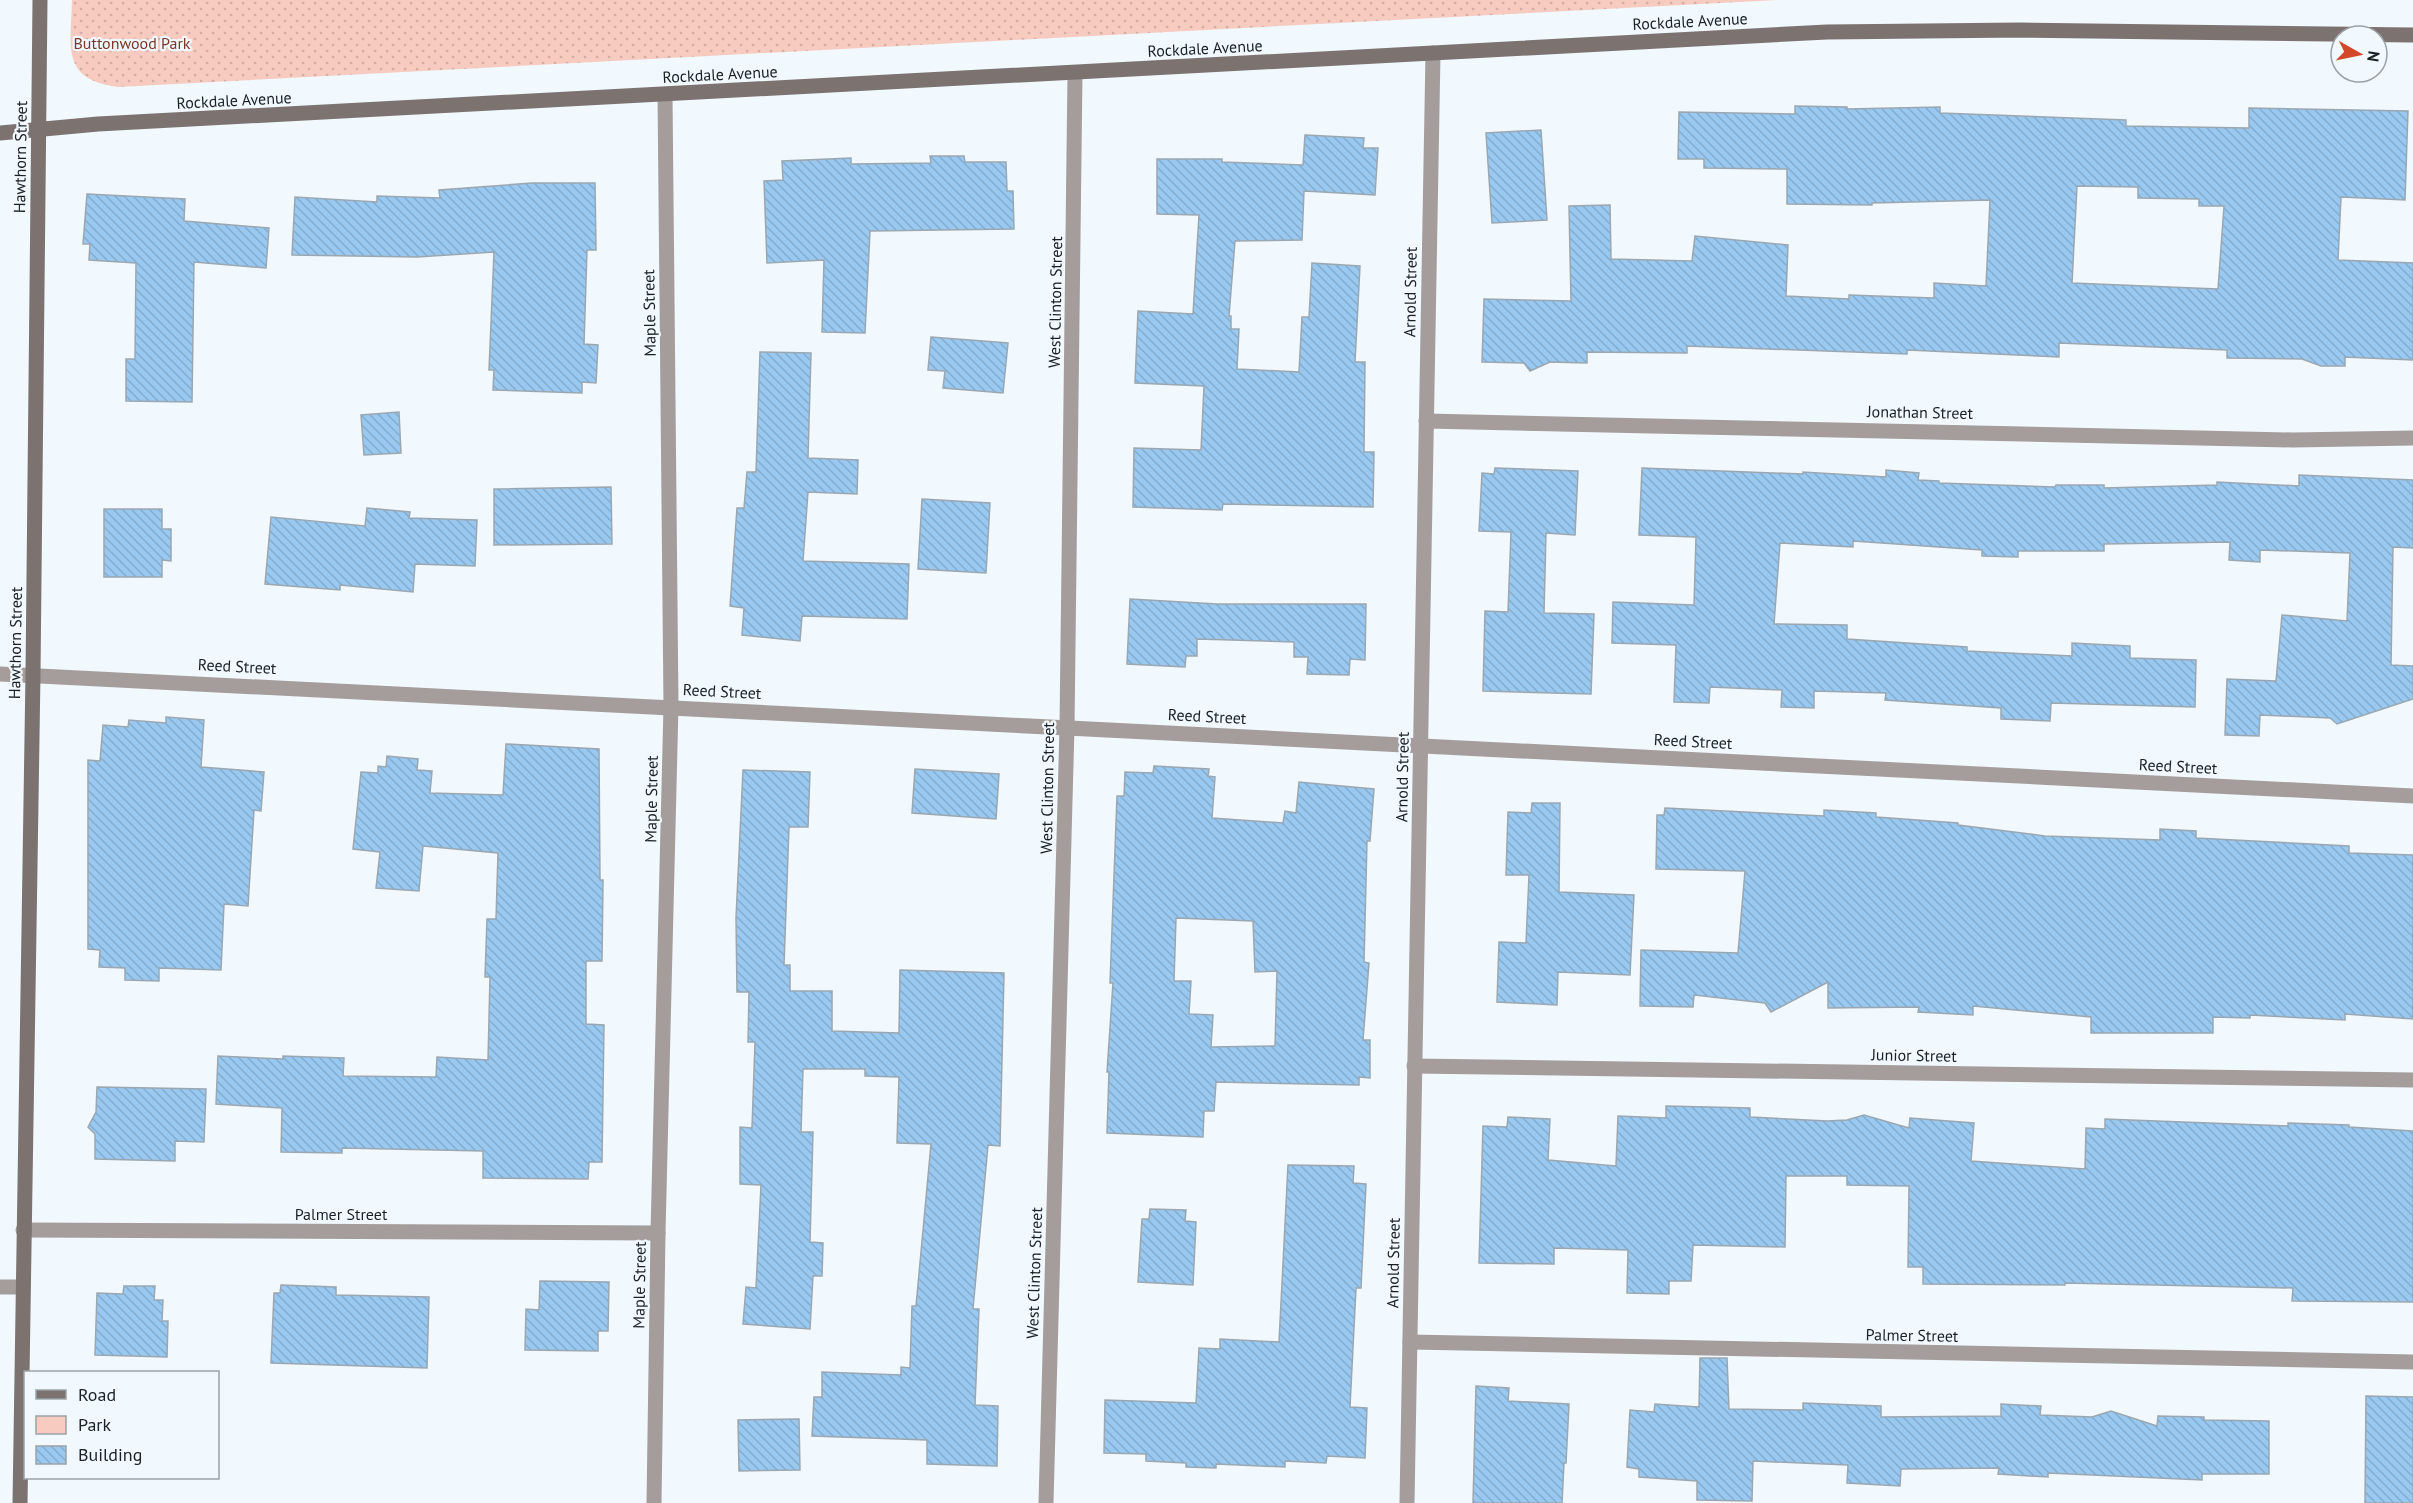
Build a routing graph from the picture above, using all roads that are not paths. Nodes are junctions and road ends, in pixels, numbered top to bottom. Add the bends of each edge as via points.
1 (40, 0) edge
2 (2413, 35) edge
3 (1433, 53) junction
4 (1075, 73) junction
5 (665, 95) junction
6 (39, 129) junction
7 (0, 133) edge
8 (1426, 421) junction
9 (2413, 438) edge
10 (0, 674) edge
11 (33, 674) junction
12 (671, 706) junction
13 (1067, 728) junction
14 (1421, 745) junction
15 (2413, 796) edge
16 (1414, 1066) junction
17 (2413, 1080) edge
18 (23, 1230) junction
19 (658, 1233) junction
20 (0, 1287) edge
21 (22, 1287) junction
22 (1410, 1342) junction
23 (2413, 1362) edge
24 (20, 1503) edge
25 (654, 1503) edge
26 (1046, 1503) edge
27 (1407, 1503) edge

1 - 6 main road, Hawthorn Street
2 - 3 main road, Rockdale Avenue via 1910,30
3 - 4 main road, Rockdale Avenue
3 - 8 street, Arnold Street
4 - 5 main road, Rockdale Avenue
4 - 13 street, West Clinton Street
5 - 6 main road, Rockdale Avenue
5 - 12 street, Maple Street
6 - 7 main road, Rockdale Avenue
6 - 11 main road, Hawthorn Street
8 - 9 street, Jonathan Street via 2293,440
8 - 14 street, Arnold Street
10 - 11 street, Reed Street
11 - 12 street, Reed Street
11 - 18 main road, Hawthorn Street
12 - 13 street, Reed Street
12 - 19 street, Maple Street
13 - 14 street, Reed Street
13 - 26 street, West Clinton Street
14 - 15 street, Reed Street
14 - 16 street, Arnold Street
16 - 17 street, Junior Street
16 - 22 street, Arnold Street
18 - 19 street, Palmer Street
18 - 21 main road, Hawthorn Street
19 - 25 street, Maple Street
20 - 21 street
21 - 24 main road, Hawthorn Street
22 - 23 street, Palmer Street
22 - 27 street, Arnold Street

